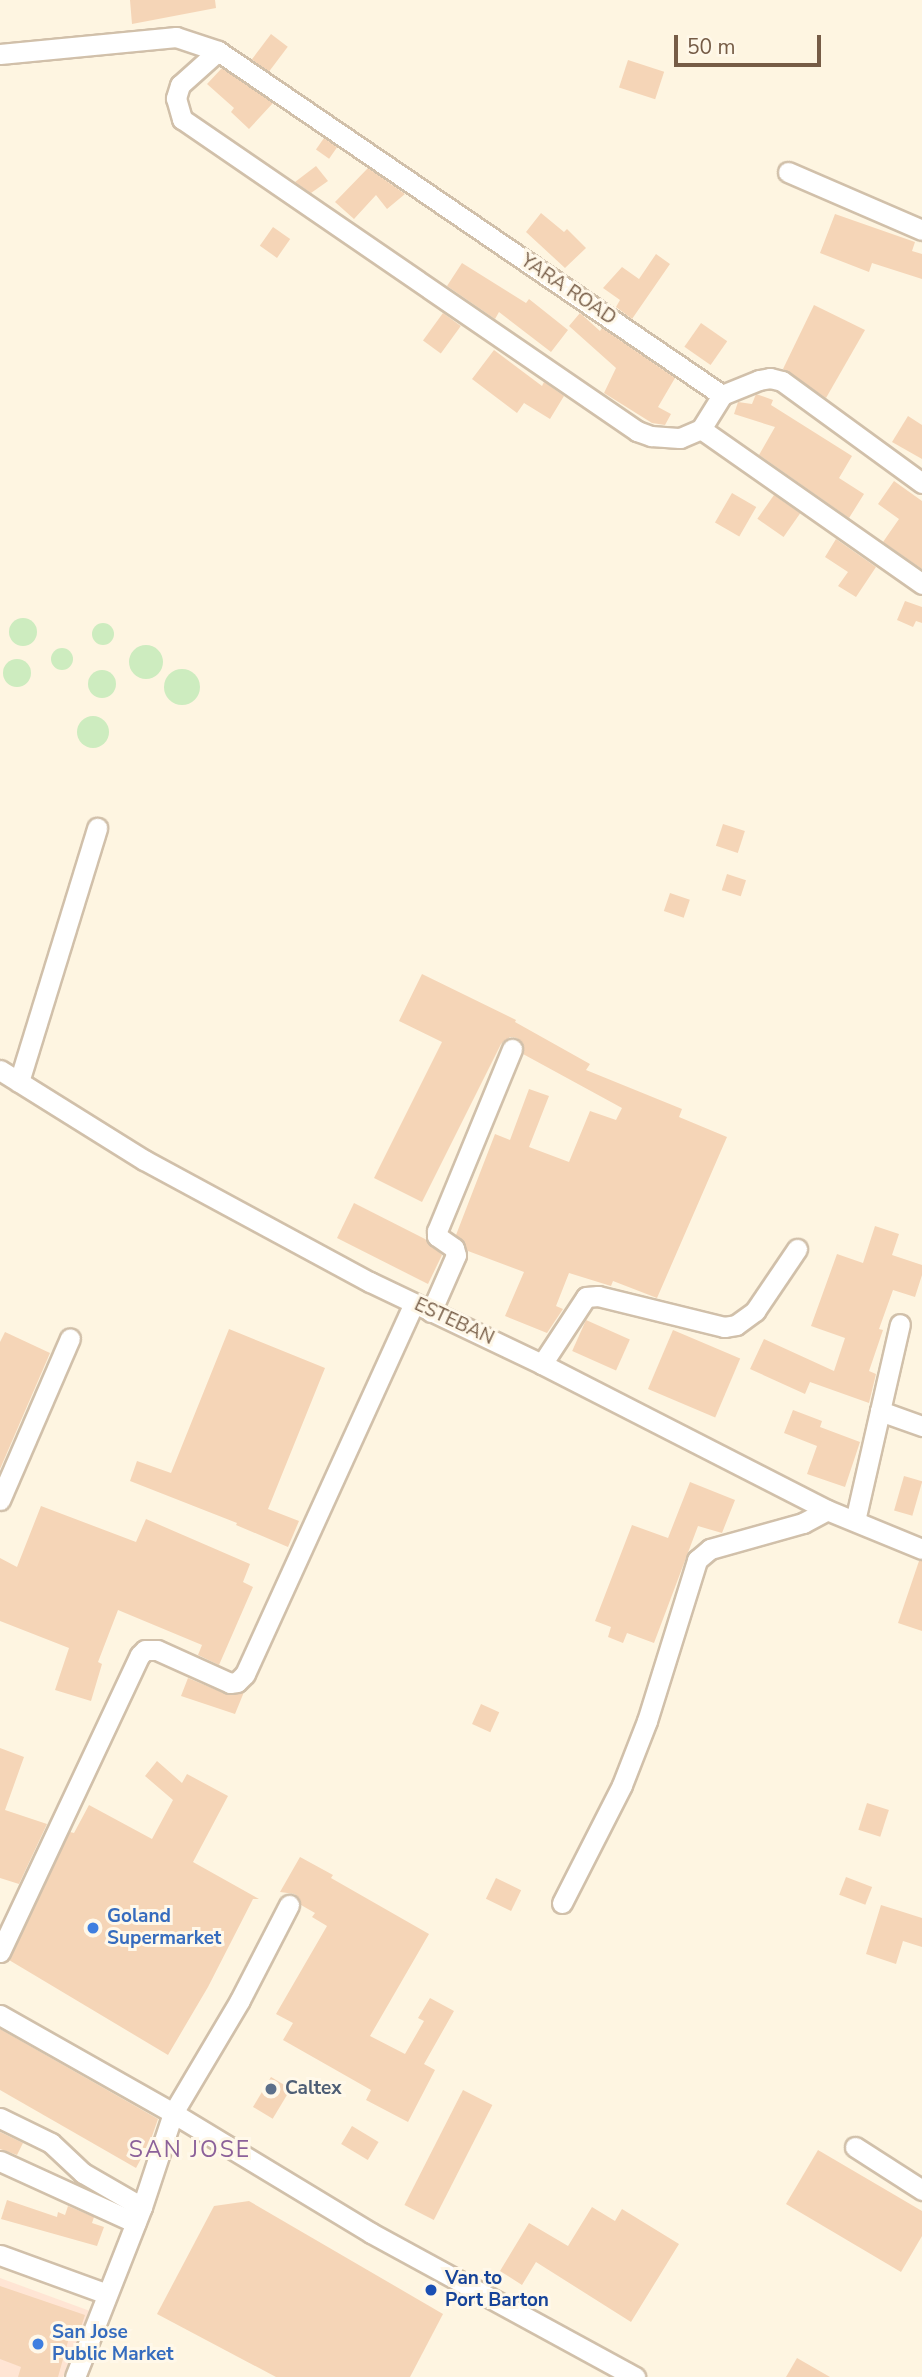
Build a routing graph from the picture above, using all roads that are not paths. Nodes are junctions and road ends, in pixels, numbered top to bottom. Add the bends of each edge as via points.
1 (218, 51) junction
2 (0, 54) edge
3 (788, 172) dead end
4 (922, 230) edge
5 (722, 395) junction
6 (701, 429) junction
7 (922, 483) edge
8 (922, 584) edge
9 (97, 828) dead end
10 (512, 1049) dead end
11 (0, 1070) edge
12 (19, 1082) junction
13 (797, 1248) dead end
14 (422, 1308) junction
15 (900, 1324) dead end
16 (70, 1338) dead end
17 (542, 1364) junction
18 (880, 1411) junction
19 (922, 1426) edge
20 (0, 1500) edge
21 (827, 1510) junction
22 (855, 1521) junction
23 (922, 1549) edge
24 (562, 1903) dead end
25 (289, 1905) dead end
26 (0, 1952) edge
27 (0, 2015) edge
28 (173, 2113) junction
29 (0, 2118) edge
30 (855, 2147) dead end
31 (0, 2161) edge
32 (922, 2190) edge
33 (139, 2215) junction
34 (0, 2255) edge
35 (107, 2294) junction
36 (75, 2377) edge
37 (635, 2377) edge

1 - 2 street, YARA ROAD via 176,37
1 - 5 street, YARA ROAD
1 - 6 street via 180,85 176,99 182,119 637,430 665,439
3 - 4 street
5 - 6 street
5 - 7 street via 760,380 782,381
6 - 8 street
9 - 12 street
10 - 14 street via 437,1231 456,1255
11 - 12 street, ESTEBAN
12 - 14 street, ESTEBAN via 144,1160
13 - 17 street via 755,1311 736,1325 724,1327 586,1297
14 - 17 street, ESTEBAN
14 - 26 street via 245,1674 230,1683 157,1650 140,1655
15 - 18 street
16 - 20 street
17 - 21 street, ESTEBAN
18 - 19 street
18 - 22 street
21 - 22 street, ESTEBAN
21 - 24 street via 803,1523 710,1549 697,1560 622,1785
22 - 23 street, ESTEBAN
25 - 28 street
27 - 28 street
28 - 33 street
28 - 37 street via 371,2233
29 - 33 street via 51,2143
30 - 32 street
31 - 33 street
33 - 35 street
34 - 35 street
35 - 36 street

